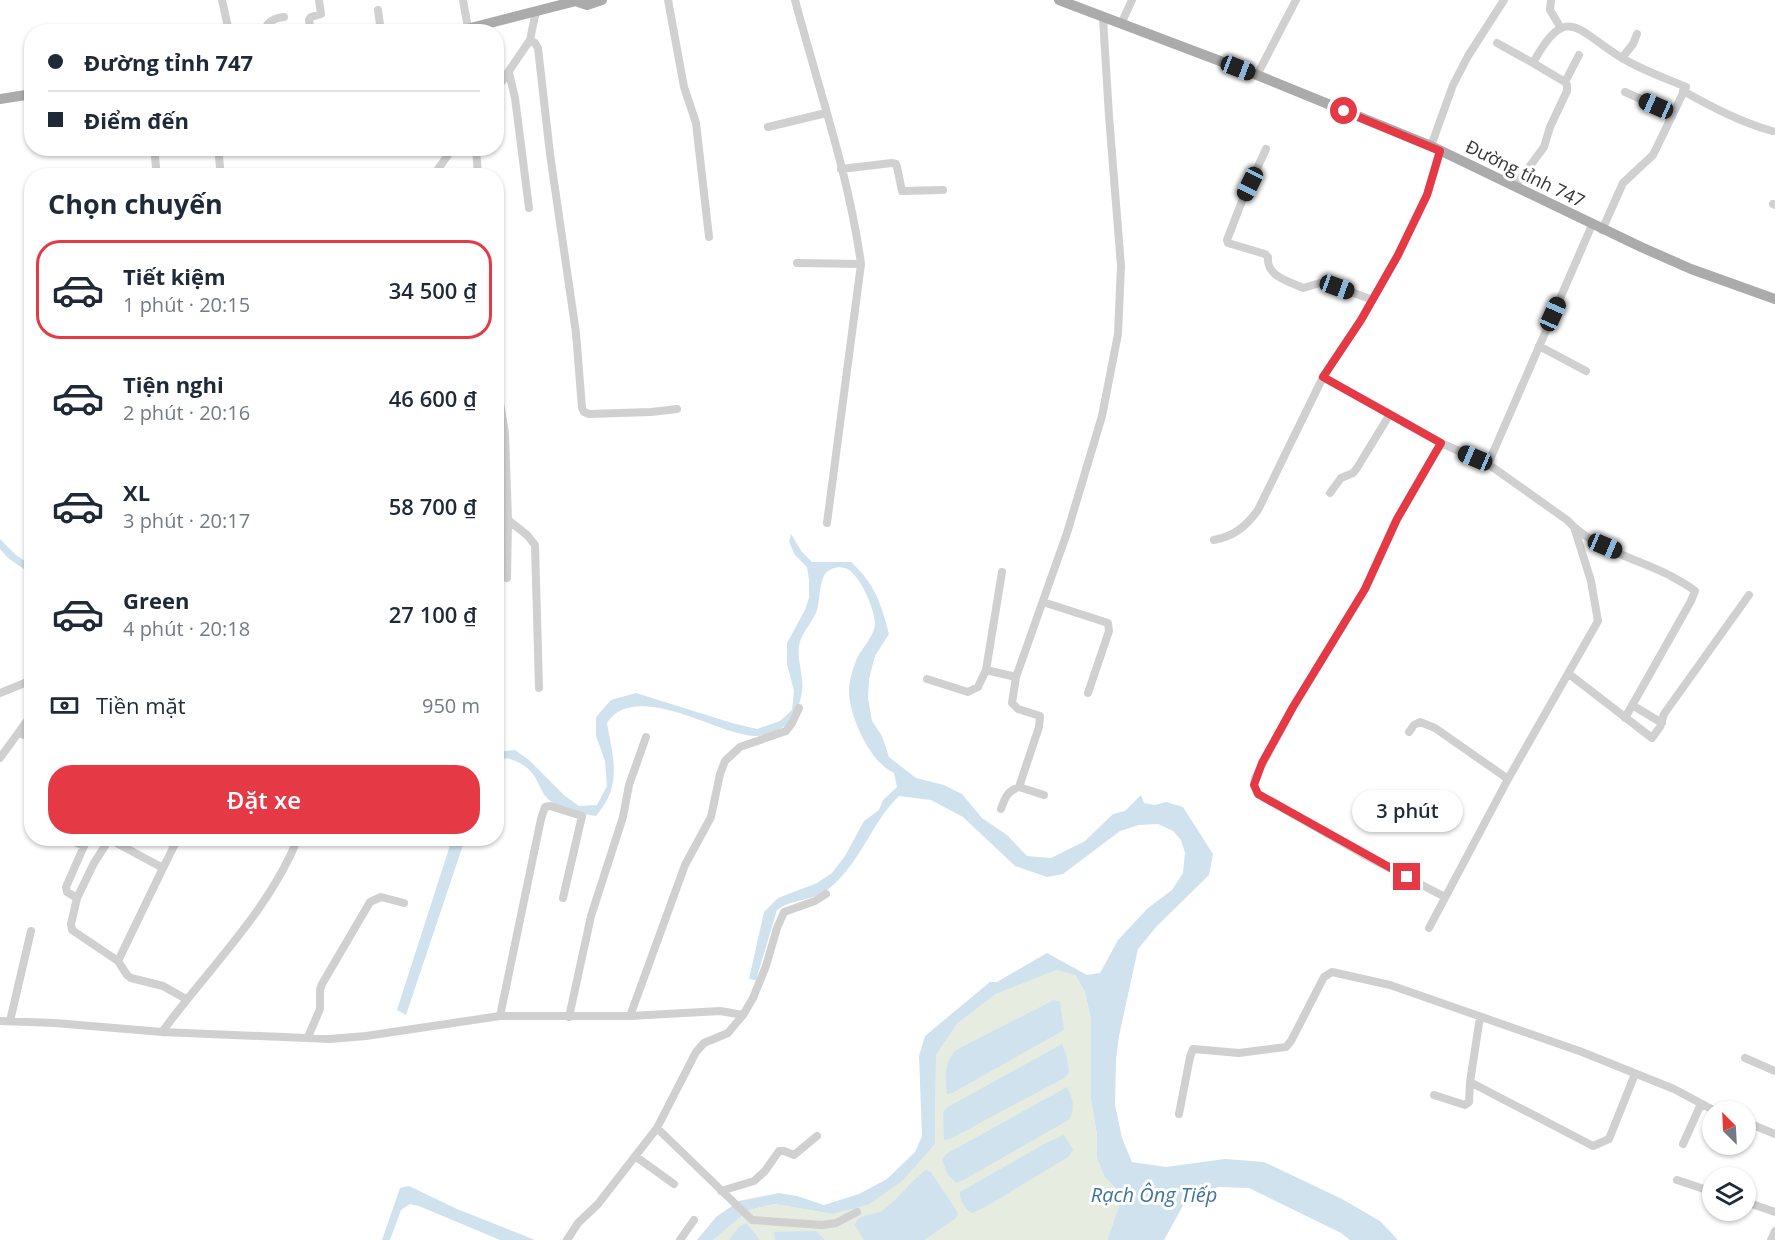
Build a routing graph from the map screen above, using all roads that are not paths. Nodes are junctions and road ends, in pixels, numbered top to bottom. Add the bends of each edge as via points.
1 (222, 0) edge
2 (319, 0) edge
3 (463, 0) edge
4 (602, 0) edge
5 (668, 0) edge
6 (795, 0) edge
7 (1059, 0) edge
8 (1132, 0) edge
9 (1296, 0) edge
10 (1503, 0) edge
11 (1551, 0) edge
12 (579, 1) edge
13 (378, 10) dead end
14 (536, 11) junction
15 (284, 17) dead end
16 (1103, 18) junction
17 (227, 24) edge
18 (268, 24) edge
19 (310, 24) edge
20 (380, 24) edge
21 (467, 24) edge
22 (484, 24) edge
23 (1121, 24) junction
24 (1559, 25) junction
25 (1637, 34) dead end
26 (530, 40) junction
27 (1497, 43) dead end
28 (1579, 55) dead end
29 (1622, 58) junction
30 (1533, 63) junction
31 (509, 73) junction
32 (1257, 75) junction
33 (504, 80) edge
34 (1565, 82) junction
35 (1683, 91) junction
36 (1625, 92) dead end
37 (24, 95) edge
38 (0, 99) edge
39 (826, 113) junction
40 (1672, 113) junction
41 (768, 127) dead end
42 (1772, 130) dead end
43 (1435, 148) junction
44 (1266, 150) dead end
45 (841, 169) junction
46 (1515, 186) junction
47 (943, 190) dead end
48 (529, 208) dead end
49 (1597, 227) junction
50 (709, 237) dead end
51 (797, 263) dead end
52 (861, 264) junction
53 (1775, 299) edge
54 (1373, 300) junction
55 (1539, 346) junction
56 (1586, 371) dead end
57 (1323, 377) junction
58 (677, 409) dead end
59 (1390, 414) junction
60 (1441, 443) junction
61 (1488, 464) junction
62 (504, 470) edge
63 (1329, 493) dead end
64 (508, 520) junction
65 (827, 523) dead end
66 (1574, 527) junction
67 (1214, 540) dead end
68 (1002, 572) dead end
69 (507, 578) dead end
70 (1749, 595) dead end
71 (1042, 602) junction
72 (986, 670) junction
73 (1569, 674) junction
74 (1016, 677) junction
75 (927, 679) dead end
76 (24, 683) edge
77 (539, 688) dead end
78 (0, 693) edge
79 (1088, 693) dead end
80 (1632, 705) junction
81 (799, 708) dead end
82 (1625, 718) junction
83 (1661, 725) junction
84 (24, 726) edge
85 (1409, 732) dead end
86 (19, 733) junction
87 (24, 735) edge
88 (646, 737) dead end
89 (0, 758) edge
90 (1508, 779) junction
91 (1019, 787) junction
92 (1044, 795) dead end
93 (1001, 809) dead end
94 (85, 846) edge
95 (105, 846) edge
96 (123, 846) edge
97 (174, 846) edge
98 (295, 846) edge
99 (163, 868) junction
100 (826, 894) dead end
101 (1445, 897) junction
102 (77, 898) junction
103 (563, 898) dead end
104 (404, 903) dead end
105 (1429, 928) dead end
106 (31, 931) dead end
107 (118, 962) junction
108 (186, 999) junction
109 (743, 1015) junction
110 (500, 1016) junction
111 (630, 1016) junction
112 (569, 1017) junction
113 (1480, 1017) junction
114 (5, 1022) edge
115 (162, 1032) junction
116 (308, 1037) junction
117 (1745, 1058) dead end
118 (1775, 1071) edge
119 (1635, 1074) junction
120 (1470, 1082) junction
121 (1434, 1095) dead end
122 (1701, 1104) joint
123 (1179, 1114) dead end
124 (1756, 1126) edge
125 (657, 1128) junction
126 (1775, 1134) edge
127 (817, 1136) dead end
128 (1683, 1144) dead end
129 (635, 1156) junction
130 (1677, 1180) dead end
131 (674, 1184) dead end
132 (1702, 1188) edge
133 (725, 1195) junction
134 (1756, 1205) edge
135 (856, 1212) dead end
136 (1775, 1212) edge
137 (694, 1220) dead end
138 (1775, 1231) edge
139 (567, 1240) edge
140 (680, 1240) edge
141 (1770, 1240) edge

1 - 17 street
2 - 19 street via 321,14 311,17
3 - 21 street
4 - 12 main road via 587,5
5 - 50 street via 684,87 696,123
6 - 39 street
7 - 16 main road, Đường tỉnh 747
8 - 23 street
9 - 32 street
10 - 43 street via 1453,85
11 - 24 street via 1551,10
12 - 14 main road
13 - 20 street
14 - 22 main road
14 - 26 street
15 - 18 street
16 - 23 main road, Đường tỉnh 747
16 - 71 street via 1121,266 1118,334 1102,416
23 - 32 main road, Đường tỉnh 747
24 - 29 street via 1570,23 1587,30
24 - 30 street
25 - 29 street
26 - 31 street
26 - 58 street via 538,48 576,333 582,408 589,414
27 - 30 street
28 - 34 street
29 - 35 street via 1686,87
30 - 34 street
31 - 33 street
31 - 48 street
32 - 43 main road, Đường tỉnh 747
34 - 46 street via 1567,91 1544,147
35 - 40 street
35 - 42 street via 1721,112
36 - 40 street
37 - 38 main road
39 - 41 street
39 - 45 street
40 - 49 street via 1653,155 1623,183
43 - 46 main road, Đường tỉnh 747
43 - 54 street via 1427,195
44 - 54 street via 1228,243 1266,254 1272,273 1303,288 1320,283
45 - 47 street via 892,163 896,164 902,191
45 - 52 street
46 - 49 main road, Đường tỉnh 747
49 - 53 main road, Đường tỉnh 747 via 1682,265
49 - 55 street
51 - 52 street
52 - 65 street
54 - 57 street
55 - 56 street
55 - 61 street
57 - 59 street
57 - 67 street via 1258,510 1236,533
59 - 60 street
59 - 63 street via 1358,468 1341,478
60 - 61 street
60 - 101 street via 1397,519 1365,589 1262,763 1254,785 1258,794
61 - 66 street
62 - 64 street
64 - 69 street
64 - 77 street via 534,545
66 - 73 street via 1598,616
66 - 80 street via 1695,591
68 - 72 street
70 - 83 street via 1664,714
71 - 74 street
71 - 79 street via 1108,623 1109,631
72 - 74 street
72 - 75 street via 978,687 968,692
73 - 82 street
73 - 90 street
74 - 91 street via 1012,703 1037,714 1041,720
76 - 78 street
80 - 82 street
80 - 83 street
81 - 111 street via 786,731 740,747 725,761 711,817 685,865
82 - 83 street via 1652,738
84 - 86 street
85 - 90 street via 1420,722 1435,728
86 - 87 street
86 - 89 street
88 - 112 street via 591,916
90 - 101 street
91 - 92 street
91 - 93 street via 1006,795
94 - 102 street via 66,887
95 - 102 street
96 - 99 street
97 - 99 street
98 - 108 street via 266,898
99 - 107 street
100 - 109 street via 784,912 766,966
101 - 105 street
102 - 107 street via 72,930
103 - 110 street via 582,816 550,806 545,807 541,819
104 - 116 street via 381,897 370,902 322,984 320,1009
106 - 114 street
107 - 108 street via 131,978 163,986
108 - 115 street
109 - 111 street via 720,1011
109 - 125 street via 728,1033 704,1043 696,1052
110 - 112 street
110 - 116 street via 366,1036
111 - 112 street
113 - 119 street
113 - 120 street
113 - 123 street via 1390,985 1328,973 1286,1047 1239,1053 1193,1048
114 - 115 street
115 - 116 street
117 - 118 street
119 - 120 street via 1609,1139 1593,1146
119 - 122 street
120 - 121 street via 1469,1102 1465,1105
122 - 128 street
124 - 126 street
125 - 129 street
125 - 133 street
127 - 133 street via 794,1155 779,1151 754,1181
129 - 131 street
129 - 139 street
130 - 132 street
133 - 135 street via 752,1220 822,1225 836,1223
134 - 136 street
137 - 140 street
138 - 141 street

